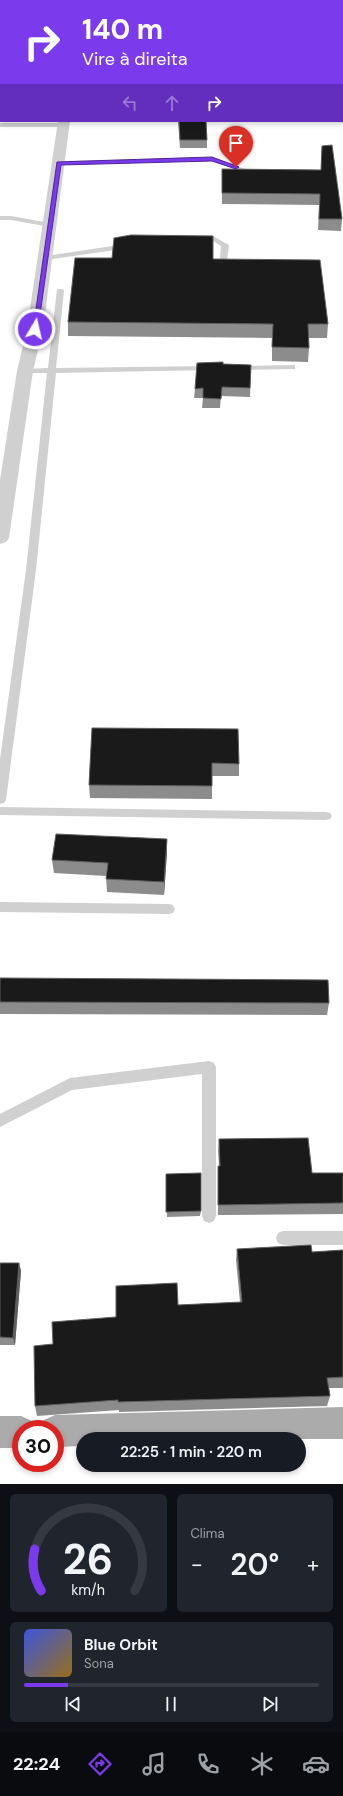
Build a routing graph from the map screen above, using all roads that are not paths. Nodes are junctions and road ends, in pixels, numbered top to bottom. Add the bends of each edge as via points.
1 (64, 123) edge
2 (0, 125) edge
3 (59, 163) junction
4 (260, 176) edge
5 (0, 218) edge
6 (50, 225) junction
7 (190, 239) edge
8 (137, 244) edge
9 (46, 258) junction
10 (224, 259) edge
11 (60, 291) dead end
12 (292, 367) dead end
13 (25, 371) junction
14 (52, 371) junction
15 (0, 538) edge
16 (0, 800) edge
17 (0, 811) edge
18 (326, 816) dead end
19 (0, 907) edge
20 (169, 910) dead end
21 (0, 1121) edge
22 (209, 1216) dead end
23 (284, 1238) dead end
24 (343, 1238) edge
25 (343, 1423) edge
26 (64, 1431) edge
27 (0, 1432) edge
28 (12, 1432) edge

1 - 2 lane
1 - 3 street
3 - 4 lane via 212,159
3 - 6 street
5 - 6 lane
6 - 9 street
7 - 10 lane via 211,237 225,245
8 - 9 lane
9 - 13 street via 35,329
11 - 14 lane
12 - 14 lane
13 - 14 lane
13 - 15 street
14 - 16 lane via 31,570
17 - 18 lane
19 - 20 lane
21 - 22 lane via 70,1084 209,1068
23 - 24 lane
25 - 26 main road
27 - 28 main road

